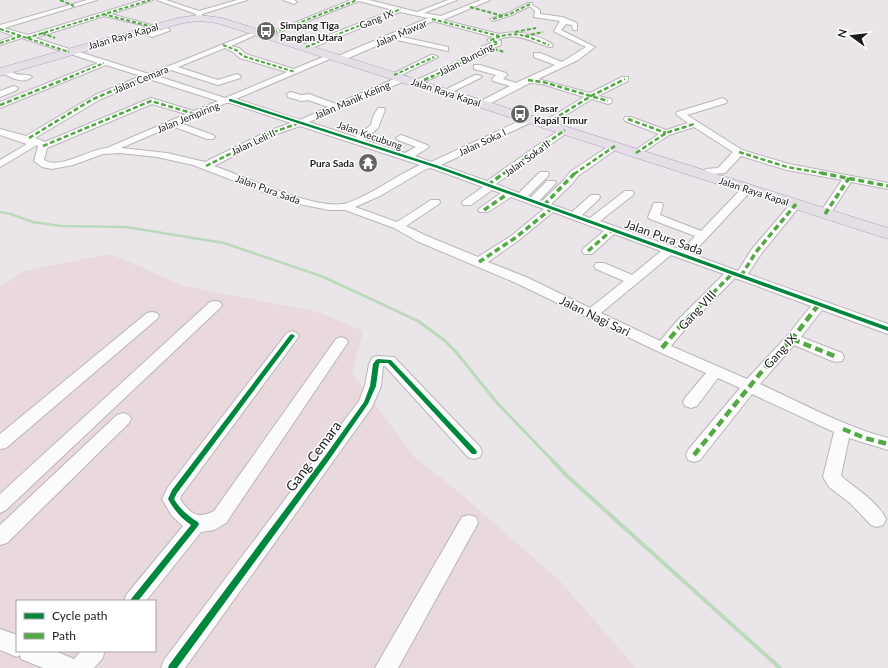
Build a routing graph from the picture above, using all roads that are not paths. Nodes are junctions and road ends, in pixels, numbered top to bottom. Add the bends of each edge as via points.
1 (60, 0) edge
2 (94, 0) edge
3 (150, 0) edge
4 (160, 0) edge
5 (244, 0) edge
6 (286, 0) edge
7 (338, 0) edge
8 (357, 0) edge
9 (361, 0) edge
10 (386, 0) edge
11 (454, 0) edge
12 (486, 0) edge
13 (294, 2) dead end
14 (330, 2) dead end
15 (378, 4) junction
16 (411, 4) dead end
17 (74, 6) junction
18 (470, 7) junction
19 (400, 8) junction
20 (31, 12) dead end
21 (419, 13) junction
22 (43, 14) junction
23 (103, 14) junction
24 (199, 16) junction
25 (504, 16) junction
26 (433, 19) junction
27 (494, 19) dead end
28 (564, 21) junction
29 (152, 27) junction
30 (0, 28) edge
31 (536, 28) dead end
32 (575, 29) dead end
33 (167, 30) dead end
34 (407, 31) junction
35 (137, 32) junction
36 (543, 32) dead end
37 (42, 33) junction
38 (263, 33) junction
39 (420, 34) dead end
40 (508, 34) junction
41 (525, 36) junction
42 (24, 37) junction
43 (392, 37) junction
44 (55, 38) dead end
45 (366, 38) dead end
46 (381, 42) junction
47 (0, 43) edge
48 (222, 45) junction
49 (550, 45) dead end
50 (306, 47) junction
51 (488, 47) junction
52 (445, 49) dead end
53 (69, 52) junction
54 (504, 52) dead end
55 (537, 55) dead end
56 (337, 57) junction
57 (434, 57) dead end
58 (104, 63) junction
59 (566, 64) junction
60 (170, 67) junction
61 (477, 67) dead end
62 (2, 71) edge
63 (295, 72) junction
64 (148, 76) junction
65 (237, 76) dead end
66 (28, 77) dead end
67 (399, 77) junction
68 (478, 77) dead end
69 (625, 79) dead end
70 (528, 80) junction
71 (417, 83) junction
72 (517, 86) junction
73 (14, 88) dead end
74 (445, 92) junction
75 (0, 94) edge
76 (291, 95) dead end
77 (591, 96) junction
78 (723, 100) dead end
79 (228, 101) junction
80 (608, 101) dead end
81 (482, 104) junction
82 (0, 105) edge
83 (335, 107) junction
84 (382, 110) dead end
85 (195, 114) junction
86 (531, 119) junction
87 (628, 119) dead end
88 (302, 122) junction
89 (172, 123) junction
90 (546, 124) junction
91 (691, 124) junction
92 (565, 130) junction
93 (0, 132) edge
94 (666, 133) junction
95 (25, 138) junction
96 (210, 138) dead end
97 (401, 138) dead end
98 (358, 140) junction
99 (42, 146) junction
100 (615, 146) junction
101 (109, 150) junction
102 (636, 153) junction
103 (738, 154) junction
104 (406, 157) junction
105 (0, 164) edge
106 (432, 165) junction
107 (206, 166) junction
108 (544, 174) dead end
109 (705, 175) junction
110 (848, 179) junction
111 (551, 183) dead end
112 (490, 186) junction
113 (888, 186) edge
114 (748, 189) junction
115 (629, 193) dead end
116 (515, 195) junction
117 (596, 197) dead end
118 (435, 202) dead end
119 (467, 203) dead end
120 (796, 204) junction
121 (543, 205) junction
122 (658, 205) dead end
123 (347, 206) junction
124 (484, 210) dead end
125 (825, 214) junction
126 (574, 216) junction
127 (592, 222) junction
128 (398, 226) junction
129 (612, 230) junction
130 (888, 234) edge
131 (702, 235) junction
132 (670, 250) junction
133 (588, 251) dead end
134 (684, 255) junction
135 (751, 255) dead end
136 (479, 262) junction
137 (600, 266) dead end
138 (738, 272) junction
139 (633, 280) junction
140 (215, 305) dead end
141 (818, 306) junction
142 (592, 314) junction
143 (152, 316) dead end
144 (888, 329) edge
145 (794, 334) junction
146 (292, 336) dead end
147 (340, 342) dead end
148 (662, 348) junction
149 (837, 357) dead end
150 (716, 371) junction
151 (750, 386) junction
152 (691, 402) dead end
153 (123, 419) dead end
154 (843, 429) junction
155 (0, 443) edge
156 (888, 444) edge
157 (474, 452) dead end
158 (694, 455) dead end
159 (0, 505) edge
160 (877, 519) dead end
161 (469, 523) dead end
162 (196, 524) junction
163 (0, 537) edge
164 (135, 600) edge
165 (0, 639) edge
166 (16, 646) edge
167 (31, 652) edge
168 (93, 652) edge
169 (69, 668) edge
170 (81, 668) edge
171 (172, 668) edge
172 (386, 668) edge

1 - 17 street
2 - 17 street
3 - 23 street
4 - 24 street
5 - 24 street
6 - 13 street
7 - 14 street
8 - 38 street, Jalan Cemara
9 - 15 street, Jalan Mawar
10 - 15 street
11 - 21 street
12 - 18 street
15 - 19 street, Jalan Mawar
16 - 19 street, Gang IX
17 - 22 street
18 - 25 street
18 - 26 street via 440,19
19 - 21 street, Jalan Mawar
19 - 50 street, Gang IX
20 - 22 street
21 - 26 street, Jalan Mawar via 434,17
22 - 30 street
23 - 29 street
23 - 37 street
24 - 29 highway, Jalan Raya Kapal
24 - 38 highway, Jalan Raya Kapal
25 - 27 street
25 - 28 street via 531,6 538,11 536,16
26 - 34 street, Jalan Mawar
26 - 40 street
28 - 32 street via 575,24
28 - 59 street via 557,31 591,47
29 - 35 highway, Jalan Raya Kapal
30 - 42 street, Jalan Kecubung
31 - 40 street
33 - 35 street via 149,35
34 - 39 street
34 - 43 street, Jalan Mawar
35 - 53 highway, Jalan Raya Kapal
36 - 41 street
37 - 42 street
37 - 44 street
38 - 48 street, Jalan Cemara
38 - 50 highway, Jalan Raya Kapal
40 - 41 street
40 - 51 street, Jalan Buncing via 490,40 498,43
41 - 49 street
42 - 47 street
42 - 53 street, Jalan Kecubung
43 - 46 street, Jalan Mawar
43 - 52 street
45 - 46 street
46 - 56 street, Jalan Mawar
48 - 60 street, Jalan Cemara
48 - 63 street via 236,50 242,56
50 - 56 highway, Jalan Raya Kapal
51 - 54 street
51 - 71 street, Jalan Buncing via 484,52
53 - 58 street, Jalan Kecubung
53 - 62 highway, Jalan Raya Kapal
55 - 59 street
56 - 63 street, Jalan Jempiring
56 - 67 highway, Jalan Raya Kapal
57 - 67 street, Jalan Manik Keling
58 - 64 street, Jalan Kecubung
58 - 82 street
59 - 70 street
60 - 64 street, Jalan Cemara
60 - 65 street via 218,83
61 - 72 street via 503,75 496,79
62 - 66 street via 15,77
63 - 79 street, Jalan Jempiring
64 - 79 street, Jalan Kecubung
64 - 95 street, Jalan Cemara via 93,99
67 - 71 highway, Jalan Raya Kapal
67 - 83 street, Jalan Manik Keling
68 - 74 street
69 - 77 street
70 - 72 street
70 - 77 street
71 - 74 highway, Jalan Raya Kapal
72 - 81 street
73 - 75 street
74 - 81 highway, Jalan Raya Kapal
76 - 83 street via 312,98
77 - 80 street
77 - 90 street
78 - 91 street via 680,114
79 - 85 street, Jalan Jempiring
79 - 88 street, Jalan Kecubung
81 - 86 highway, Jalan Raya Kapal
83 - 88 street, Jalan Manik Keling
84 - 98 street via 375,126
85 - 89 street, Jalan Jempiring
85 - 99 street via 151,101
86 - 90 highway, Jalan Raya Kapal
86 - 106 street, Jalan Soka I
87 - 94 street
88 - 98 street, Jalan Kecubung
88 - 107 street, Jalan Leli II via 271,133
89 - 96 street
89 - 101 street, Jalan Jempiring
90 - 92 highway, Jalan Raya Kapal
91 - 94 street
91 - 103 street
92 - 100 highway, Jalan Raya Kapal
92 - 112 street, Jalan Soka II
93 - 95 street
94 - 102 street
95 - 99 street via 40,141
95 - 105 street via 18,139 33,144
97 - 104 street via 424,147
98 - 104 street, Jalan Kecubung
99 - 101 street, Jalan Pura Sada via 39,161 53,165 68,164
100 - 102 highway, Jalan Raya Kapal
100 - 121 street via 574,174
101 - 107 street, Jalan Pura Sada via 166,156
102 - 109 highway, Jalan Raya Kapal
103 - 109 street via 721,171 710,171
103 - 110 street via 787,168
104 - 106 street, Jalan Kecubung
106 - 112 street, Jalan Pura Sada
106 - 123 street, Jalan Pura Sada via 423,167
107 - 123 street, Jalan Pura Sada via 288,198 329,207
108 - 116 street
109 - 114 highway, Jalan Raya Kapal
110 - 113 street
110 - 125 street
111 - 121 street
112 - 116 street, Jalan Pura Sada
112 - 119 street, Jalan Soka II
114 - 120 highway, Jalan Raya Kapal
114 - 131 street
115 - 127 street
116 - 121 street, Jalan Pura Sada
116 - 124 street
117 - 126 street
118 - 128 street
120 - 125 highway, Jalan Raya Kapal
120 - 138 street
121 - 126 street, Jalan Pura Sada
121 - 136 street via 515,238
122 - 131 street via 654,217
123 - 128 street, Jalan Nagi Sari
125 - 130 highway, Jalan Raya Kapal
126 - 127 street, Jalan Pura Sada
127 - 129 street, Jalan Pura Sada
128 - 136 street, Jalan Nagi Sari
129 - 132 street, Jalan Pura Sada
129 - 133 street
131 - 134 street
132 - 134 street, Jalan Pura Sada
132 - 139 street
134 - 138 street, Jalan Pura Sada
135 - 138 street
136 - 142 street, Jalan Nagi Sari
137 - 139 street
138 - 141 street, Jalan Pura Sada
138 - 148 street, Gang VIII via 681,325
139 - 142 street
140 - 159 street
141 - 144 street, Jalan Pura Sada
141 - 145 street, Gang IX
142 - 148 street, Jalan Nagi Sari
143 - 155 street
145 - 149 street
145 - 151 street, Gang IX
146 - 162 street via 174,492 174,504 183,516
147 - 162 street via 220,517 207,524
148 - 150 street, Jalan Nagi Sari
150 - 151 street, Jalan Nagi Sari
150 - 152 street
151 - 154 street, Jalan Nagi Sari
151 - 158 street, Gang IX
153 - 163 street
154 - 156 street, Jalan Nagi Sari
154 - 160 street via 832,477
157 - 171 street, Gang Cemara via 389,360 378,361 373,386 366,403
161 - 172 street
162 - 164 street
165 - 166 street
167 - 169 street
168 - 170 street

